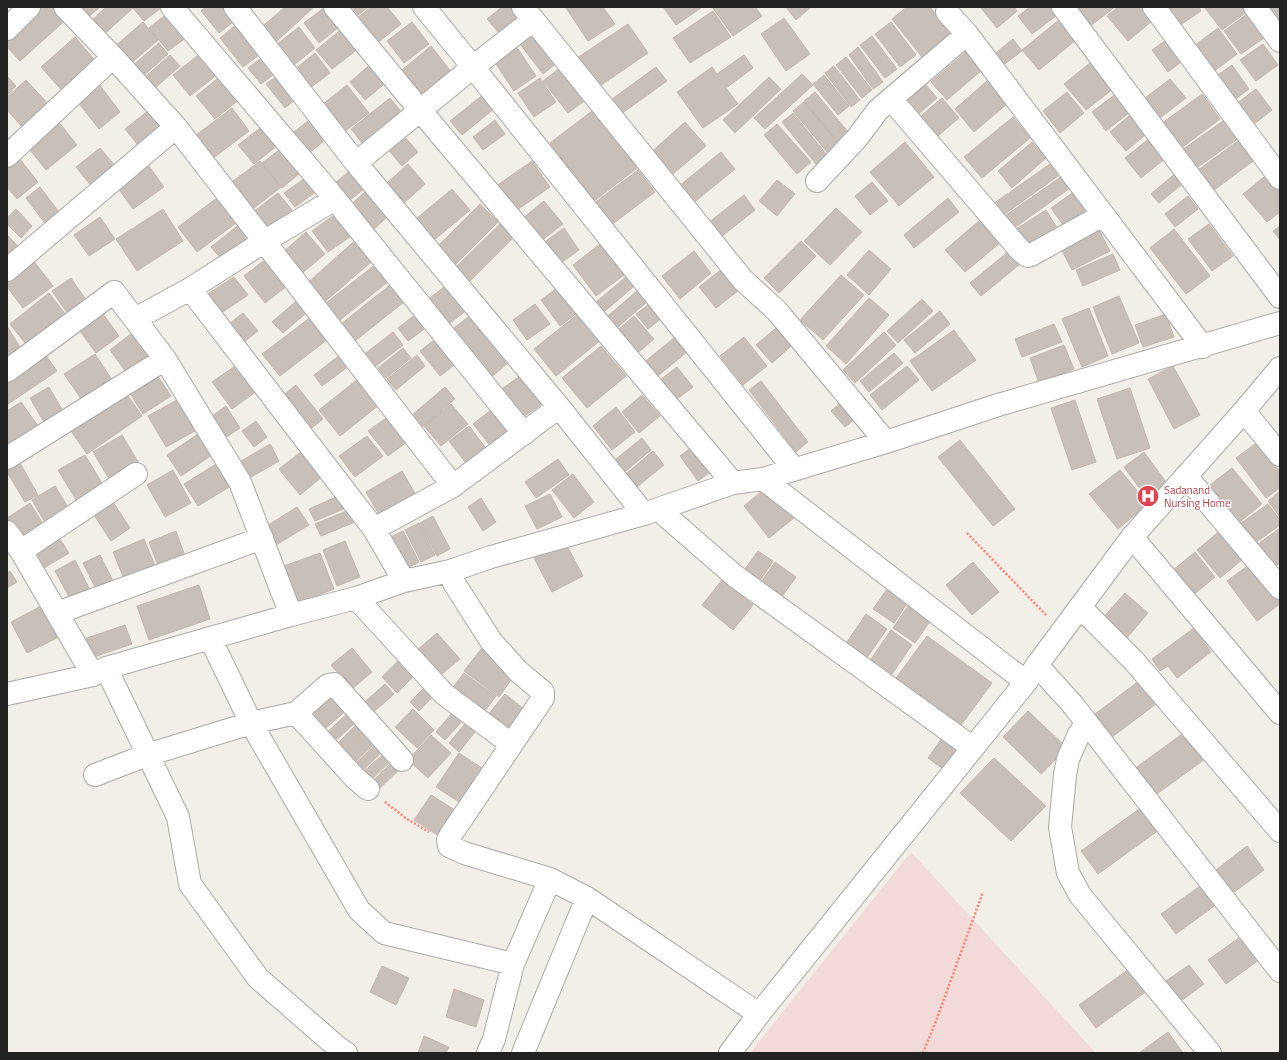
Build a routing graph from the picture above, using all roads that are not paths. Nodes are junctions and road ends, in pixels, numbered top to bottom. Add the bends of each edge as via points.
1 (29, 7) edge
2 (65, 7) edge
3 (172, 7) edge
4 (235, 7) edge
5 (334, 7) edge
6 (424, 7) edge
7 (1063, 7) edge
8 (1154, 7) edge
9 (1255, 7) edge
10 (527, 11) edge
11 (947, 12) dead end
12 (7, 29) edge
13 (967, 34) junction
14 (1280, 41) edge
15 (114, 57) junction
16 (473, 67) junction
17 (891, 99) junction
18 (420, 110) junction
19 (176, 127) junction
20 (7, 156) edge
21 (356, 163) junction
22 (1280, 178) edge
23 (816, 181) dead end
24 (336, 199) junction
25 (1103, 215) junction
26 (265, 241) junction
27 (7, 270) edge
28 (190, 289) junction
29 (1280, 297) edge
30 (135, 319) junction
31 (1280, 323) edge
32 (1203, 346) junction
33 (165, 359) junction
34 (1280, 368) edge
35 (7, 371) edge
36 (559, 407) junction
37 (1244, 411) junction
38 (524, 434) junction
39 (886, 442) junction
40 (1280, 455) edge
41 (7, 458) edge
42 (794, 469) junction
43 (136, 474) dead end
44 (1186, 476) junction
45 (763, 479) junction
46 (733, 483) junction
47 (453, 486) junction
48 (651, 512) junction
49 (374, 529) junction
50 (7, 532) edge
51 (1132, 537) junction
52 (262, 538) junction
53 (20, 551) junction
54 (450, 570) junction
55 (404, 581) junction
56 (1280, 588) edge
57 (356, 598) junction
58 (1080, 606) junction
59 (57, 613) junction
60 (291, 615) junction
61 (210, 638) junction
62 (99, 672) junction
63 (1032, 673) junction
64 (7, 694) edge
65 (296, 713) junction
66 (1280, 713) edge
67 (251, 723) junction
68 (1087, 723) junction
69 (511, 744) junction
70 (973, 748) junction
71 (147, 755) junction
72 (402, 760) dead end
73 (95, 775) dead end
74 (368, 789) road end
75 (1280, 831) edge
76 (550, 879) junction
77 (587, 898) junction
78 (514, 964) junction
79 (1280, 971) edge
80 (759, 1014) junction
81 (346, 1053) edge
82 (488, 1053) edge
83 (523, 1053) edge
84 (730, 1053) edge
85 (1210, 1053) edge

1 - 12 street
2 - 15 street
3 - 24 street
4 - 21 street
5 - 18 street
6 - 16 street
7 - 29 street
8 - 22 street
9 - 14 street
10 - 16 street
10 - 39 street via 743,280 777,311
11 - 13 street
13 - 17 street
13 - 25 street
15 - 19 street
15 - 20 street
16 - 18 street
16 - 42 street
17 - 23 street via 878,110 857,138
17 - 25 street via 1027,256
18 - 21 street
18 - 46 street
19 - 26 street
19 - 27 street
21 - 36 street
24 - 26 street
24 - 38 street
25 - 32 street
26 - 28 street
26 - 47 street
28 - 30 street
28 - 49 street
30 - 33 street
30 - 35 street via 114,292
31 - 32 street
32 - 39 street via 998,405
33 - 41 street
33 - 52 street via 240,482
34 - 37 street
36 - 38 street
36 - 48 street
37 - 40 street
37 - 44 street
38 - 47 street
39 - 42 street
42 - 45 street
43 - 53 street
44 - 51 street
44 - 56 street
45 - 46 street
45 - 63 street
46 - 48 street
47 - 49 street
48 - 54 street
48 - 70 street
49 - 55 street
50 - 53 street
51 - 58 street
51 - 66 street
52 - 59 street
52 - 60 street
53 - 59 street
54 - 55 street
54 - 69 street via 454,584 491,641 519,672 543,692 543,698
55 - 57 street
57 - 60 street
57 - 69 street via 444,694
58 - 63 street
58 - 75 street via 1134,661
59 - 62 street
60 - 61 street
61 - 62 street
61 - 67 street
62 - 64 street
62 - 71 street
63 - 68 street via 1073,705
63 - 70 street
65 - 67 street
65 - 72 street via 328,685 334,684
65 - 74 street
67 - 71 street
67 - 78 street via 359,910 384,933
68 - 79 street
68 - 85 street via 1078,734 1065,775 1060,827 1068,872 1080,894
69 - 76 street via 450,836 448,844 464,853
70 - 80 street
71 - 73 street
71 - 81 street via 178,817 190,884 258,978
76 - 77 street
76 - 78 street
77 - 80 street
77 - 83 street
78 - 82 street
80 - 84 street

